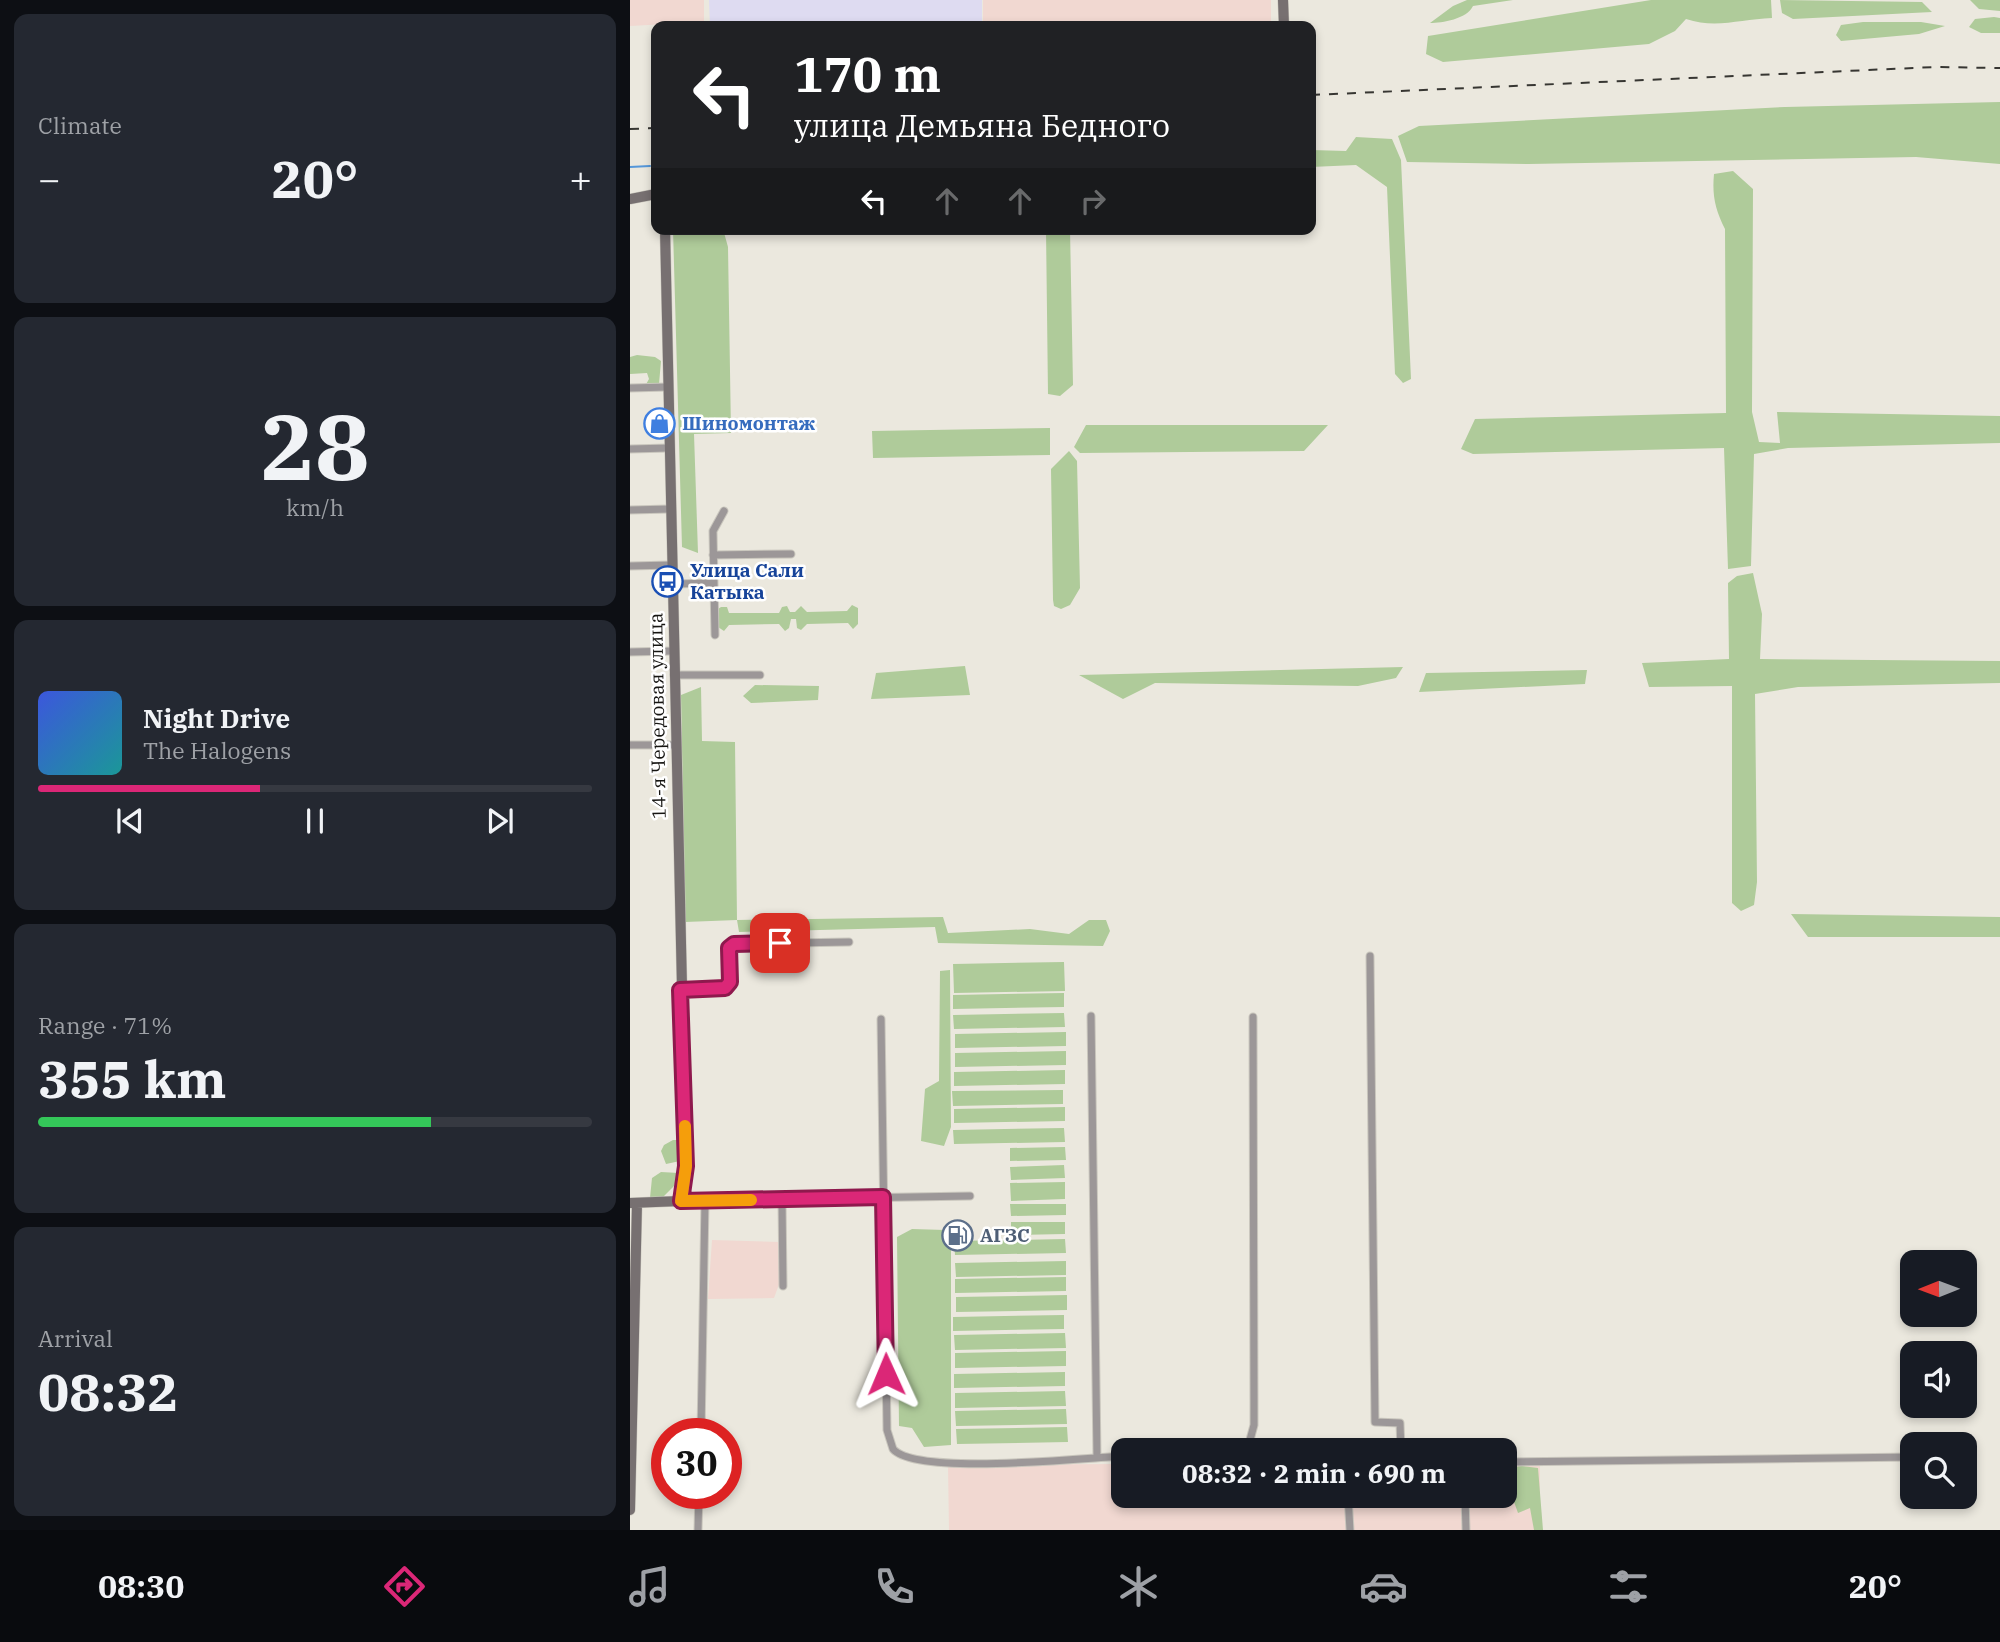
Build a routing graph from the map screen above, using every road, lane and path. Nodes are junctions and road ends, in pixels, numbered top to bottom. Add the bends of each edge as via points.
1 (1283, 0) edge
2 (1284, 21) edge
3 (651, 195) edge
4 (630, 199) edge
5 (665, 235) edge
6 (668, 387) junction
7 (630, 388) edge
8 (630, 449) edge
9 (669, 449) junction
10 (670, 509) junction
11 (630, 510) edge
12 (724, 511) dead end
13 (791, 554) dead end
14 (713, 555) junction
15 (671, 565) junction
16 (630, 566) edge
17 (714, 583) junction
18 (672, 584) junction
19 (715, 635) dead end
20 (673, 651) junction
21 (630, 652) edge
22 (674, 675) junction
23 (760, 675) dead end
24 (630, 745) edge
25 (675, 745) junction
26 (849, 942) dead end
27 (1370, 956) dead end
28 (680, 990) junction
29 (1091, 1016) dead end
30 (1253, 1017) dead end
31 (881, 1019) dead end
32 (970, 1196) dead end
33 (883, 1197) junction
34 (782, 1199) junction
35 (681, 1201) junction
36 (705, 1201) junction
37 (634, 1203) edge
38 (783, 1286) dead end
39 (701, 1418) edge
40 (1250, 1438) edge
41 (1401, 1438) edge
42 (1111, 1456) edge
43 (1097, 1457) junction
44 (1900, 1457) edge
45 (1517, 1462) edge
46 (630, 1465) edge
47 (1349, 1508) edge
48 (1465, 1508) edge
49 (699, 1509) edge
50 (630, 1510) edge
51 (698, 1530) edge
52 (1350, 1530) edge
53 (1466, 1530) edge

1 - 2 main road
3 - 4 main road
5 - 6 main road, 14-я Чередовая улица
6 - 7 street
6 - 9 main road, 14-я Чередовая улица
8 - 9 street
9 - 10 main road, 14-я Чередовая улица
10 - 11 street
10 - 15 main road, 14-я Чередовая улица
12 - 14 street via 713,531
13 - 14 street
14 - 17 street
15 - 16 street
15 - 18 main road, 14-я Чередовая улица
17 - 18 street
17 - 19 street
18 - 20 main road, 14-я Чередовая улица
20 - 21 street
20 - 22 main road, 14-я Чередовая улица
22 - 23 street
22 - 25 main road, 14-я Чередовая улица
24 - 25 street
25 - 28 main road, 14-я Чередовая улица
26 - 28 street via 734,944 729,948 730,982 725,988
27 - 41 street via 1375,1422 1400,1423
28 - 35 main road, 14-я Чередовая улица via 686,1166
29 - 43 street
30 - 40 street
31 - 33 street
32 - 33 street
33 - 34 street
33 - 43 street via 887,1430 896,1453 916,1461 949,1462
34 - 36 street
34 - 38 street
35 - 36 street
35 - 37 main road
36 - 39 street
37 - 46 main road
42 - 43 street
44 - 45 street
46 - 50 main road
47 - 52 street
48 - 53 street
49 - 51 street

